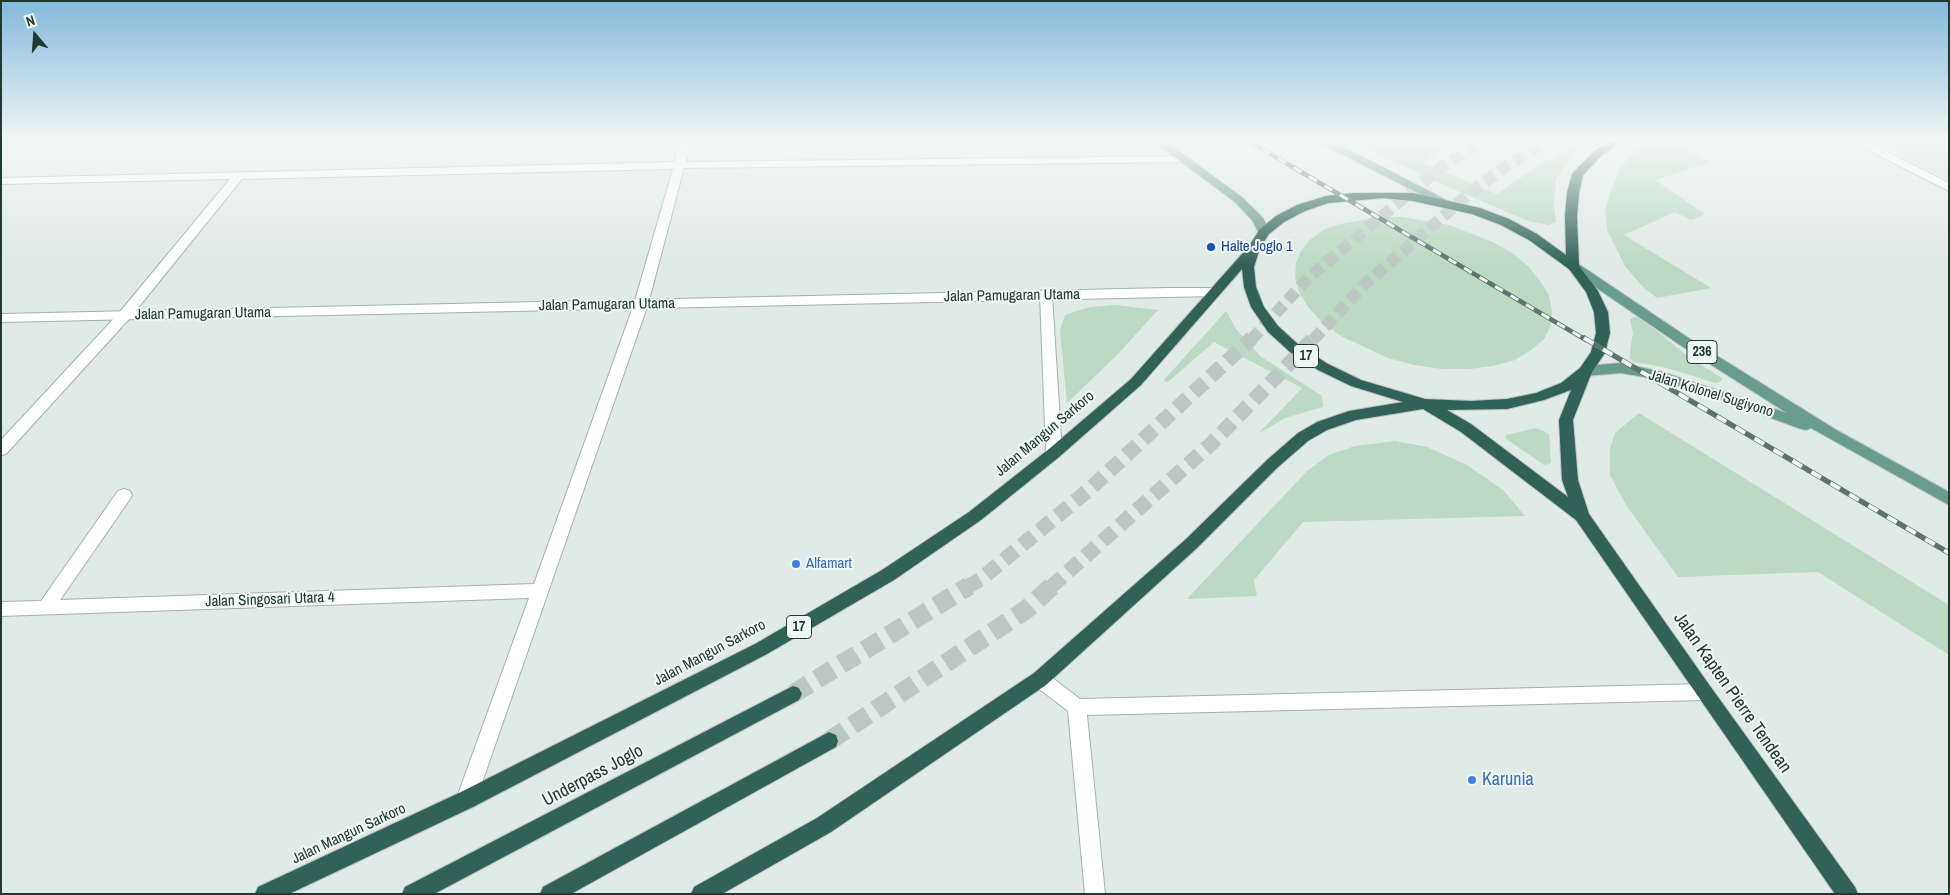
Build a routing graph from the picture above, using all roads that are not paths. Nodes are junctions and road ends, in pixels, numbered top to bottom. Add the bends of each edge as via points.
1 (233, 182) edge
2 (674, 182) edge
3 (1216, 182) edge
4 (1404, 182) edge
5 (1576, 182) edge
6 (1937, 182) edge
7 (1949, 188) edge
8 (1444, 202) junction
9 (1264, 232) junction
10 (1254, 248) junction
11 (1573, 266) junction
12 (1214, 292) junction
13 (1046, 295) junction
14 (641, 304) junction
15 (124, 316) junction
16 (1, 318) edge
17 (1585, 371) junction
18 (1425, 404) junction
19 (1833, 435) junction
20 (1, 450) edge
21 (1054, 453) junction
22 (124, 496) dead end
23 (1949, 499) edge
24 (1582, 516) junction
25 (539, 592) junction
26 (46, 607) junction
27 (1, 609) edge
28 (1040, 679) junction
29 (1704, 692) junction
30 (793, 694) tunnel mouth
31 (1077, 706) junction
32 (829, 741) tunnel mouth
33 (466, 800) junction
34 (265, 894) edge
35 (412, 894) edge
36 (550, 894) edge
37 (701, 894) edge
38 (1095, 894) edge
39 (1848, 894) edge

1 - 15 street
2 - 14 street
3 - 9 main road via 1257,218
4 - 8 main road
5 - 11 highway via 1571,216
6 - 7 street
8 - 9 highway, 17 via 1383,195 1326,200 1280,218
8 - 11 highway, 17 via 1505,222 1533,236
9 - 10 highway, 17
10 - 12 highway, Jalan Mangun Sarkoro / 17
10 - 18 highway, 17 via 1248,267 1250,286 1258,307 1274,329 1295,349 1356,383
11 - 17 highway, 17 via 1592,292 1601,312 1603,333 1598,353
11 - 19 main road, Jalan Kolonel Sugiyono / 236 via 1685,342
12 - 13 street, Jalan Pamugaran Utama
12 - 21 highway, Jalan Mangun Sarkoro / 17 via 1136,382
13 - 14 street, Jalan Pamugaran Utama
13 - 21 street
14 - 15 street, Jalan Pamugaran Utama
14 - 25 street
15 - 16 street, Jalan Pamugaran Utama
15 - 20 street
17 - 18 highway, 17 via 1566,386 1523,401 1471,406
17 - 19 main road, Jalan Kolonel Sugiyono / 236 via 1621,368 1656,375
17 - 24 highway, Jalan Kapten Pierre Tendean via 1566,420 1570,480
18 - 24 highway, Jalan Kapten Pierre Tendean via 1466,428
18 - 28 highway, 17 via 1354,415 1322,426 1303,437 1191,544
19 - 23 main road, Jalan Kolonel Sugiyono / 236
21 - 33 highway, Jalan Mangun Sarkoro / 17 via 975,516 888,575 761,649
22 - 26 street
24 - 29 highway, Jalan Kapten Pierre Tendean
25 - 26 street, Jalan Singosari Utara 4
25 - 33 street
26 - 27 street, Jalan Singosari Utara 4
28 - 31 street
28 - 37 highway, 17 via 824,825
29 - 31 street
29 - 39 highway, Jalan Kapten Pierre Tendean
30 - 35 highway, Underpass Joglo
31 - 38 street
32 - 36 highway
33 - 34 highway, Jalan Mangun Sarkoro / 17

